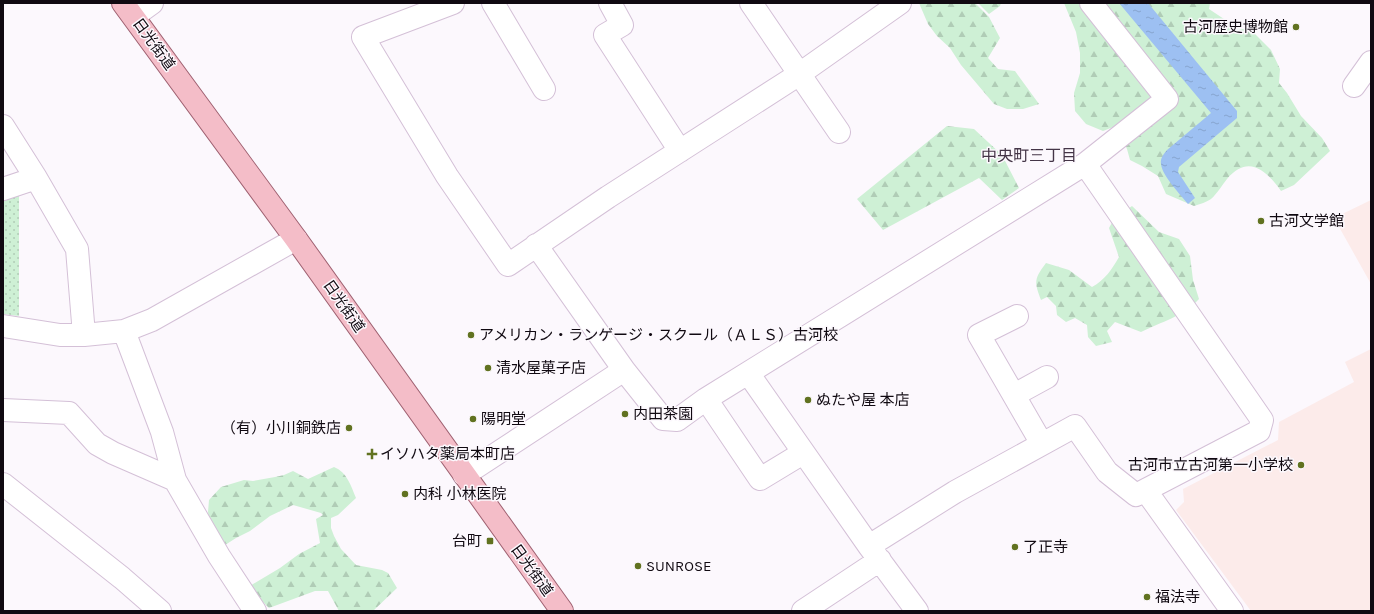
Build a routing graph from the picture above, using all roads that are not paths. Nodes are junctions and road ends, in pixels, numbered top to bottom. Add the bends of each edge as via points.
1 (152, 3) edge
2 (453, 3) edge
3 (493, 3) edge
4 (610, 3) edge
5 (751, 3) edge
6 (900, 3) edge
7 (1091, 3) edge
8 (129, 9) edge
9 (1371, 62) edge
10 (798, 75) junction
11 (1354, 86) dead end
12 (544, 89) dead end
13 (3, 126) edge
14 (839, 132) dead end
15 (680, 151) junction
16 (1084, 164) junction
17 (36, 178) junction
18 (3, 189) edge
19 (296, 239) junction
20 (536, 246) junction
21 (1017, 316) dead end
22 (3, 326) edge
23 (124, 331) junction
24 (84, 335) junction
25 (624, 370) junction
26 (748, 373) junction
27 (1047, 377) dead end
28 (1014, 395) junction
29 (706, 399) junction
30 (3, 410) edge
31 (1042, 444) junction
32 (803, 453) junction
33 (464, 475) junction
34 (175, 480) junction
35 (3, 484) edge
36 (1146, 491) junction
37 (874, 553) junction
38 (160, 611) edge
39 (255, 611) edge
40 (562, 611) edge
41 (803, 611) edge
42 (917, 611) edge
43 (1232, 611) edge

1 - 8 street
2 - 20 street via 363,37 447,176 508,265
3 - 12 street
4 - 15 street via 622,25 605,35
5 - 10 street
6 - 10 street
7 - 16 street via 1167,98
8 - 19 main road, 日光街道
9 - 11 street
10 - 14 street
10 - 15 street
13 - 17 street
15 - 20 street
16 - 26 street
16 - 36 street via 1262,420 1259,430
17 - 18 street
17 - 24 street via 77,249
19 - 23 street via 152,320
19 - 33 main road, 日光街道
20 - 25 street
21 - 28 street via 979,335
22 - 24 street via 60,335
23 - 24 street
23 - 34 street via 162,432
25 - 29 street via 663,419 677,420
25 - 33 street
26 - 29 street
26 - 32 street
27 - 28 street
28 - 31 street
29 - 32 street via 760,479
30 - 34 street via 70,413 97,444
31 - 36 street via 1075,426 1107,472 1136,496
31 - 37 street via 955,492
32 - 37 street
33 - 40 main road, 日光街道
34 - 39 street via 219,556
35 - 38 street
36 - 43 street
37 - 41 street
37 - 42 street

